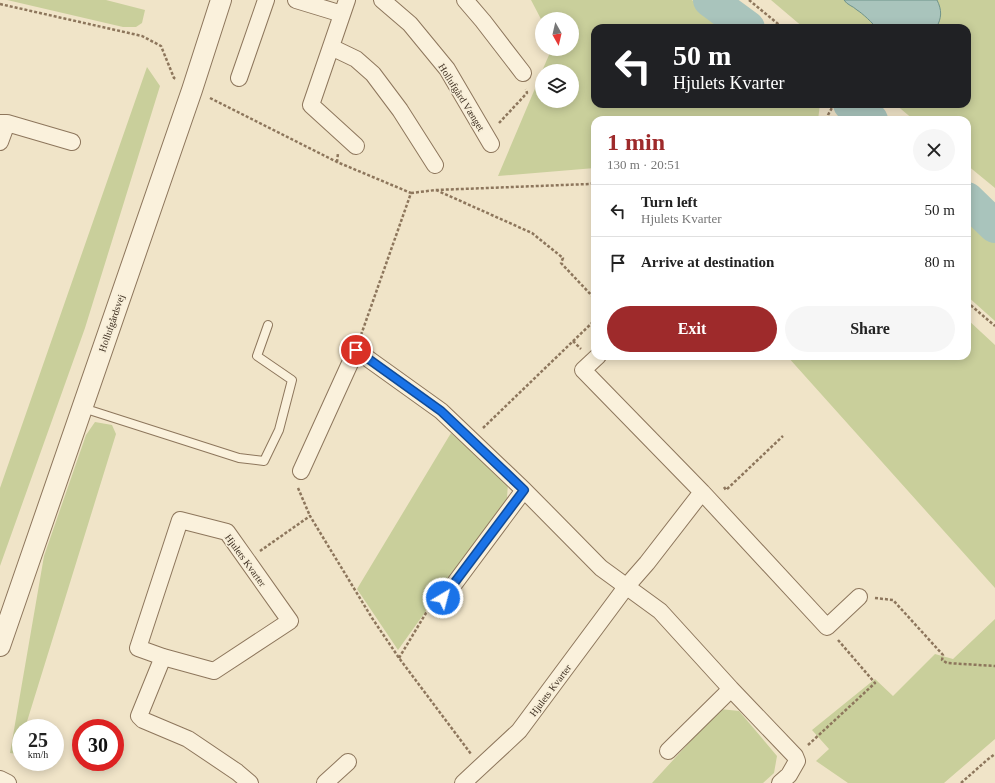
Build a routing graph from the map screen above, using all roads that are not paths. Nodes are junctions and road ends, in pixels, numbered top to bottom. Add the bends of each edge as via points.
1 (221, 0) edge
2 (266, 0) edge
3 (296, 0) edge
4 (382, 0) edge
5 (465, 0) edge
6 (344, 7) edge
7 (331, 47) junction
8 (523, 73) road end
9 (239, 78) dead end
10 (3, 123) edge
11 (489, 140) road end
12 (0, 142) edge
13 (72, 142) dead end
14 (356, 146) dead end
15 (435, 165) dead end
16 (268, 325) dead end
17 (594, 360) edge
18 (82, 407) junction
19 (300, 471) road end
20 (524, 490) junction
21 (702, 492) junction
22 (626, 586) junction
23 (859, 597) road end
24 (443, 598) road end
25 (0, 646) edge
26 (163, 658) junction
27 (731, 689) junction
28 (668, 751) dead end
29 (348, 762) dead end
30 (0, 779) edge
31 (8, 783) edge
32 (250, 783) edge
33 (325, 783) edge
34 (463, 783) edge
35 (780, 783) edge

1 - 18 street, Hollufgårdsvej
2 - 9 street
3 - 6 street
4 - 11 street, Hollufgård Vænget via 410,24 447,69
5 - 8 street
6 - 7 street
7 - 14 street via 311,105
7 - 15 street via 356,60 373,74 400,110
10 - 12 street
10 - 13 street
16 - 18 lane via 256,356 292,380 279,430 264,461 239,458
17 - 21 street via 583,370
18 - 25 street, Hollufgårdsvej
19 - 20 street via 356,350 441,411
20 - 22 street via 601,568
20 - 24 street
21 - 22 street, Hjulets Kvarter
21 - 23 street via 827,627
22 - 27 street via 660,611
22 - 34 street, Hjulets Kvarter via 519,731
26 - 26 street, Hjulets Kvarter via 138,648 180,520 227,532 290,621 214,670
26 - 32 street via 139,716 188,739
27 - 28 street
27 - 35 street via 798,761
29 - 33 street
30 - 31 street

